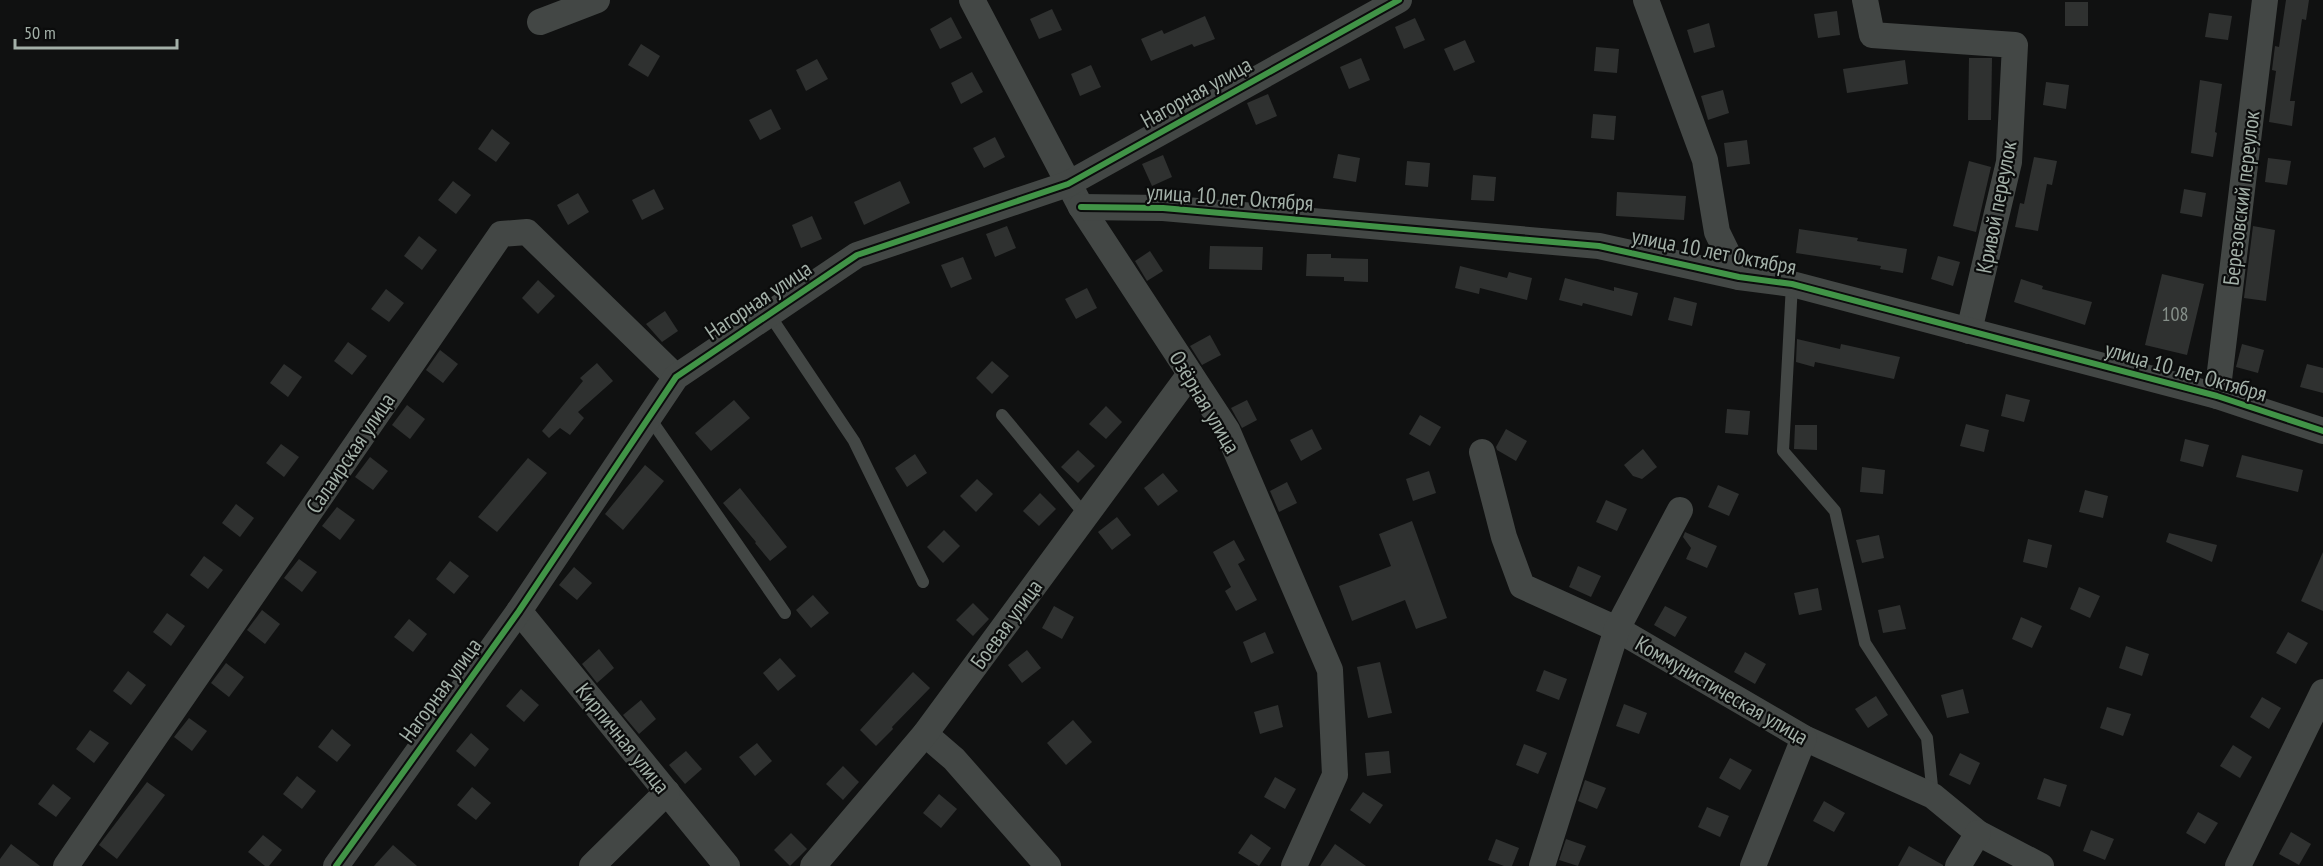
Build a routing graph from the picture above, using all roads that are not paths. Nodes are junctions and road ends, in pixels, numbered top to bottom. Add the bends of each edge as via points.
1 (597, 0) edge
2 (972, 0) edge
3 (1399, 0) edge
4 (1646, 0) edge
5 (1865, 0) edge
6 (2265, 0) edge
7 (540, 22) dead end
8 (1068, 184) junction
9 (1081, 207) junction
10 (1739, 277) junction
11 (1792, 284) junction
12 (769, 314) junction
13 (1970, 331) junction
14 (1190, 374) junction
15 (676, 377) junction
16 (2217, 396) junction
17 (1002, 415) dead end
18 (649, 417) junction
19 (2323, 431) edge
20 (1482, 452) dead end
21 (1680, 510) dead end
22 (1086, 516) junction
23 (923, 582) dead end
24 (519, 611) junction
25 (785, 613) dead end
26 (1617, 629) junction
27 (2323, 692) edge
28 (925, 734) junction
29 (1804, 738) junction
30 (667, 792) junction
31 (1933, 796) junction
32 (1978, 834) junction
33 (66, 866) edge
34 (336, 866) edge
35 (592, 866) edge
36 (727, 866) edge
37 (813, 866) edge
38 (1048, 866) edge
39 (1294, 866) edge
40 (1542, 866) edge
41 (1753, 866) edge
42 (1958, 866) edge
43 (2041, 866) edge
44 (2238, 866) edge

1 - 7 street
2 - 8 street, Озёрная улица
3 - 8 street, Нагорная улица
4 - 10 street via 1705,160 1717,232
5 - 13 street, Кривой переулок via 1872,35 2015,45 2008,162
6 - 16 street, Березовский переулок
8 - 9 street, Озёрная улица
8 - 12 street, Нагорная улица via 857,255
9 - 10 street, улица 10 лет Октября via 1163,208 1599,246
9 - 14 street, Озёрная улица
10 - 11 street, улица 10 лет Октября
11 - 13 street, улица 10 лет Октября
11 - 31 lane via 1782,451 1836,511 1865,643 1927,738
12 - 15 street, Нагорная улица
12 - 23 lane via 854,441
13 - 16 street, улица 10 лет Октября
14 - 22 street, Боевая улица
14 - 39 street, Озёрная улица via 1227,430 1330,670 1335,775
15 - 18 street, Нагорная улица
15 - 33 street, Салаирская улица via 527,232 501,234
16 - 19 street, улица 10 лет Октября
17 - 22 lane
18 - 24 street, Нагорная улица
18 - 25 lane
20 - 26 street, Коммунистическая улица via 1504,537 1522,586
21 - 26 street
22 - 28 street, Боевая улица
24 - 30 street, Кирпичная улица
24 - 34 street, Нагорная улица
26 - 29 street, Коммунистическая улица
26 - 40 street
27 - 44 street
28 - 37 street, Боевая улица
28 - 38 street via 954,759
29 - 31 street, Коммунистическая улица
29 - 41 street
30 - 35 street
30 - 36 street, Кирпичная улица
31 - 32 street, Коммунистическая улица
32 - 42 street
32 - 43 street, Коммунистическая улица

